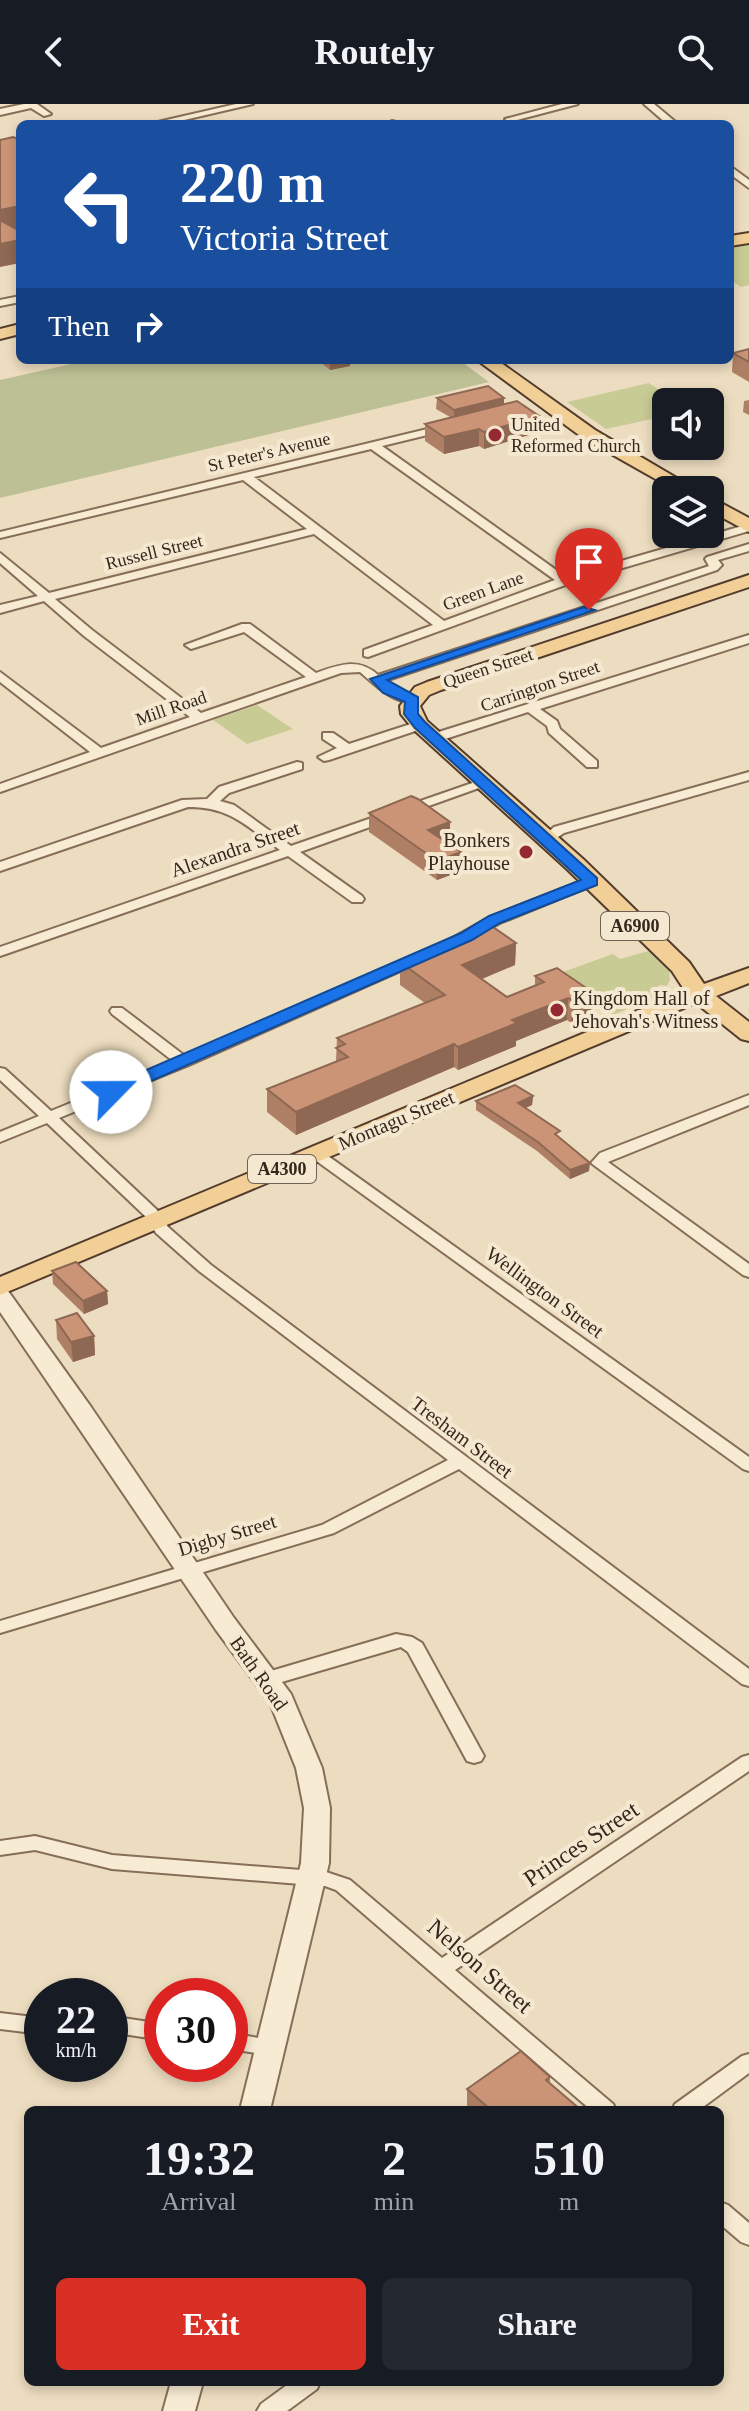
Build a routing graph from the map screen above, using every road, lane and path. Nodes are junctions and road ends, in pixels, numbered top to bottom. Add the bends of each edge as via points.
1 (574, 104) edge
2 (648, 104) edge
3 (242, 105) edge
4 (0, 112) edge
5 (47, 114) dead end
6 (173, 120) edge
7 (511, 120) edge
8 (668, 120) edge
9 (491, 364) edge
10 (457, 425) edge
11 (373, 445) junction
12 (245, 476) junction
13 (663, 476) edge
14 (724, 512) edge
15 (749, 527) edge
16 (316, 530) junction
17 (0, 535) edge
18 (749, 547) edge
19 (0, 557) edge
20 (564, 581) junction
21 (749, 581) edge
22 (46, 597) junction
23 (0, 609) edge
24 (441, 625) junction
25 (749, 639) edge
26 (191, 645) dead end
27 (368, 653) dead end
28 (0, 676) edge
29 (315, 678) junction
30 (377, 679) junction
31 (413, 700) junction
32 (530, 708) junction
33 (201, 719) junction
34 (427, 731) junction
35 (328, 736) dead end
36 (347, 749) junction
37 (98, 752) junction
38 (324, 757) dead end
39 (592, 764) dead end
40 (297, 766) dead end
41 (749, 776) edge
42 (483, 784) junction
43 (0, 788) edge
44 (211, 803) junction
45 (554, 844) junction
46 (289, 851) junction
47 (0, 867) edge
48 (591, 881) junction
49 (357, 899) dead end
50 (0, 952) edge
51 (749, 975) edge
52 (698, 993) junction
53 (117, 1011) dead end
54 (749, 1034) edge
55 (184, 1062) junction
56 (0, 1072) edge
57 (749, 1100) edge
58 (50, 1117) junction
59 (0, 1137) edge
60 (316, 1154) junction
61 (157, 1221) junction
62 (749, 1272) edge
63 (0, 1287) edge
64 (0, 1296) edge
65 (458, 1462) junction
66 (749, 1465) edge
67 (190, 1569) junction
68 (0, 1627) edge
69 (268, 1679) junction
70 (749, 1679) edge
71 (474, 1756) dead end
72 (749, 1762) edge
73 (0, 1848) edge
74 (312, 1878) junction
75 (442, 1968) junction
76 (0, 2021) edge
77 (24, 2024) edge
78 (248, 2044) edge
79 (269, 2047) junction
80 (749, 2062) edge
81 (256, 2106) edge
82 (600, 2106) edge
83 (688, 2106) edge
84 (724, 2214) edge
85 (749, 2236) edge
86 (186, 2386) edge
87 (303, 2386) edge
88 (179, 2411) edge
89 (269, 2411) edge

1 - 7 street
2 - 8 street
3 - 6 street
4 - 5 street via 32,105
9 - 13 main road via 540,405
10 - 11 street, St Peter's Avenue
11 - 12 street, St Peter's Avenue
11 - 20 street
12 - 16 street
12 - 17 street, St Peter's Avenue
14 - 15 main road
15 - 20 street, Green Lane
16 - 22 street, Russell Street
16 - 24 street
18 - 30 street via 711,559 713,568
19 - 22 street
20 - 24 street, Green Lane
21 - 31 main road, Queen Street via 434,686
22 - 23 street, Russell Street
22 - 33 street
24 - 27 street, Green Lane
25 - 32 street, Carrington Street
26 - 29 street via 246,627
28 - 37 street
29 - 30 street, Mill Road via 356,667
29 - 33 street, Mill Road
30 - 31 street
31 - 34 main road via 411,714
32 - 34 street, Carrington Street
32 - 39 street
33 - 37 street, Mill Road
34 - 36 street, Carrington Street
34 - 42 main road, A6900
35 - 36 street
36 - 38 street, Carrington Street
37 - 43 street, Mill Road
40 - 44 street via 224,790
41 - 45 street via 559,830 551,836
42 - 45 main road, A6900
42 - 46 street, Alexandra Street
44 - 46 street via 229,808
44 - 47 street via 190,802
45 - 48 main road, A6900
46 - 49 street
46 - 50 street, Alexandra Street
48 - 52 main road, A6900 via 681,967
48 - 55 street
51 - 52 main road, Montagu Street / A4300
52 - 54 main road
52 - 60 main road, Montagu Street / A4300
53 - 55 street
55 - 58 street
56 - 58 street, Tresham Street
57 - 62 street via 605,1156 599,1163
58 - 59 street
58 - 61 street, Tresham Street
60 - 61 main road, Montagu Street / A4300
60 - 66 street, Wellington Street
61 - 63 main road, Montagu Street / A4300
61 - 65 street, Tresham Street via 205,1268
64 - 67 street, Bath Road
65 - 67 street, Digby Street via 328,1529
65 - 70 street, Tresham Street
67 - 68 street, Digby Street
67 - 69 street, Bath Road
69 - 71 street via 406,1641 415,1648
69 - 74 street, Bath Road via 309,1768 317,1808
72 - 75 street, Princes Street
73 - 74 street, Nelson Street via 35,1843 112,1862
74 - 75 street, Nelson Street via 353,1890
74 - 79 street, Bath Road
75 - 82 street, Nelson Street
76 - 77 street
78 - 79 street
79 - 81 street, Bath Road
80 - 83 street
84 - 85 street
86 - 88 street
87 - 89 street

